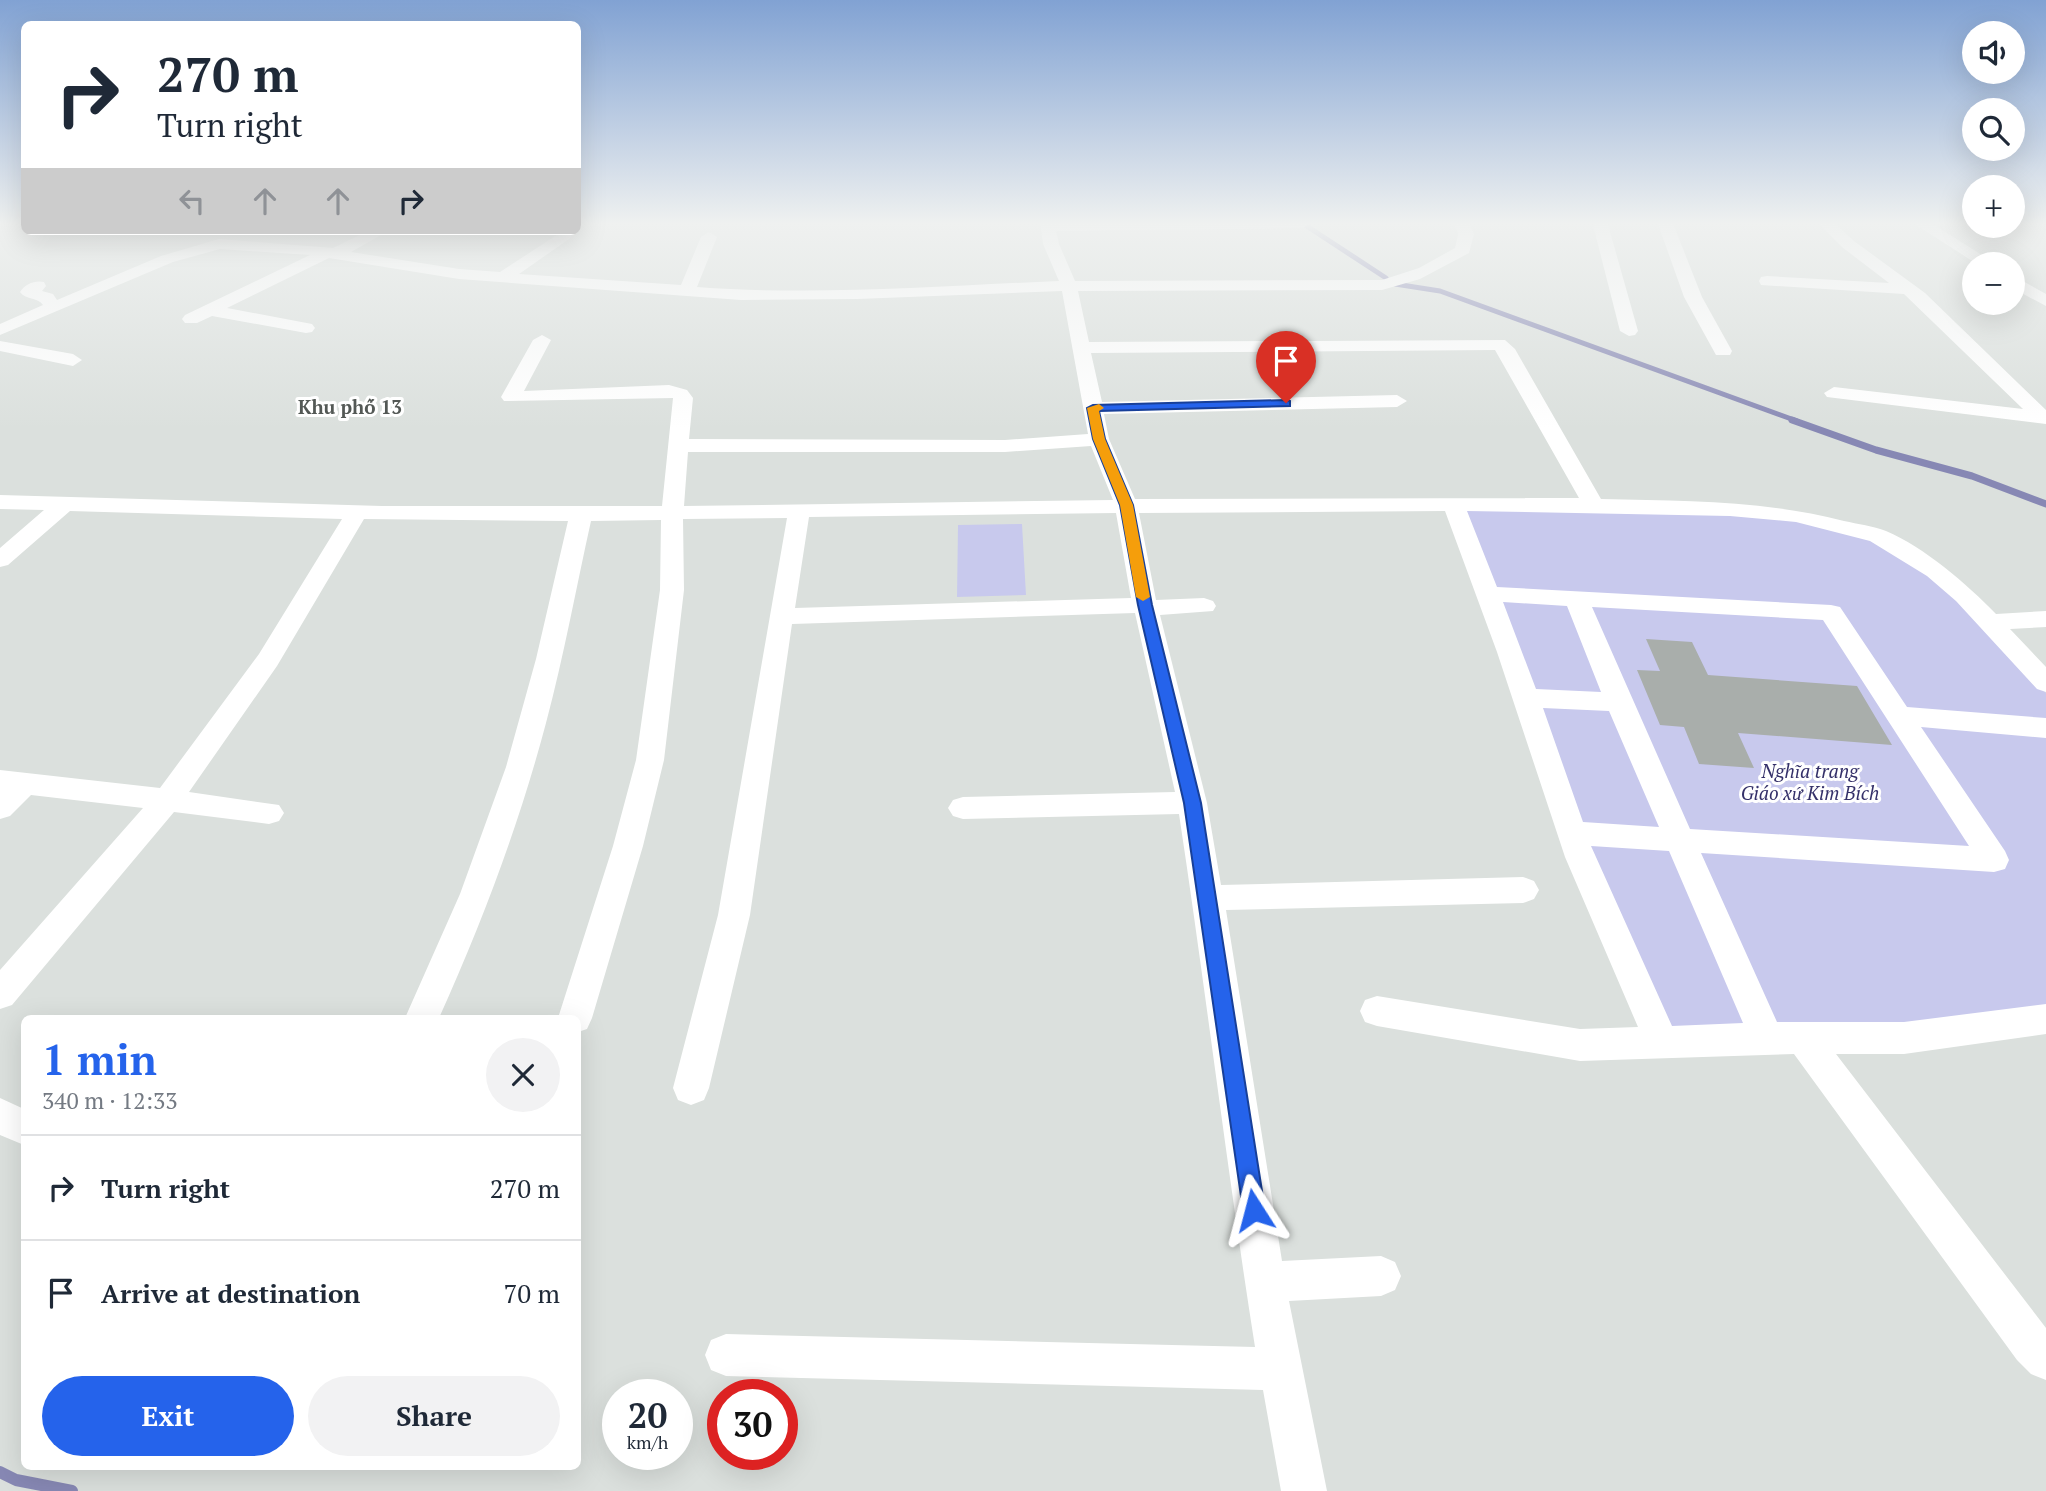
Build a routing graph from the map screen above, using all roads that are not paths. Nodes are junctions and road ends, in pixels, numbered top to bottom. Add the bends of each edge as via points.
1 (30, 291) edge
2 (93, 291) edge
3 (251, 291) edge
4 (693, 291) edge
5 (927, 291) edge
6 (1070, 291) edge
7 (1618, 291) edge
8 (1691, 291) edge
9 (1912, 291) edge
10 (2029, 291) edge
11 (2046, 301) edge
12 (54, 308) junction
13 (209, 310) junction
14 (191, 319) dead end
15 (306, 327) dead end
16 (0, 330) edge
17 (1629, 331) dead end
18 (542, 340) dead end
19 (0, 346) edge
20 (1080, 348) junction
21 (1723, 351) dead end
22 (73, 360) dead end
23 (1834, 393) dead end
24 (1397, 401) dead end
25 (1093, 408) junction
26 (2044, 418) edge
27 (1099, 439) junction
28 (679, 446) junction
29 (0, 502) edge
30 (64, 504) junction
31 (1453, 504) junction
32 (1126, 505) junction
33 (1594, 505) junction
34 (357, 512) junction
35 (799, 512) junction
36 (672, 513) junction
37 (581, 514) junction
38 (0, 560) edge
39 (1488, 594) junction
40 (1576, 599) junction
41 (1204, 606) dead end
42 (1145, 607) junction
43 (780, 616) junction
44 (2046, 619) edge
45 (1992, 622) junction
46 (2046, 683) edge
47 (1526, 698) junction
48 (1619, 702) junction
49 (1899, 716) junction
50 (2046, 728) edge
51 (13, 783) edge
52 (167, 800) junction
53 (1192, 803) junction
54 (0, 808) edge
55 (963, 808) dead end
56 (269, 813) dead end
57 (1572, 833) junction
58 (1680, 840) junction
59 (1523, 890) dead end
60 (1208, 898) junction
61 (0, 993) edge
62 (1377, 1011) dead end
63 (423, 1015) edge
64 (576, 1015) edge
65 (2046, 1019) edge
66 (1785, 1039) junction
67 (1661, 1042) junction
68 (691, 1088) dead end
69 (0, 1116) edge
70 (21, 1126) edge
71 (1381, 1276) dead end
72 (1266, 1282) junction
73 (726, 1355) dead end
74 (2046, 1359) edge
75 (1280, 1369) junction
76 (1304, 1491) edge

1 - 12 street via 47,298
2 - 12 street
3 - 13 street
4 - 5 street via 790,295
6 - 20 street
7 - 17 street
8 - 21 street
9 - 26 street
10 - 11 street
12 - 16 street
13 - 14 street
13 - 15 street
18 - 28 street via 511,397 680,394
19 - 22 street
20 - 25 street
20 - 33 street via 1499,344
23 - 26 street
24 - 25 street
25 - 27 street
27 - 28 street via 1005,446
27 - 32 street
28 - 36 street
29 - 30 street
30 - 34 street
30 - 38 street
31 - 32 street
31 - 33 street
31 - 39 street
32 - 35 street
32 - 42 street
33 - 45 street via 1730,509 1796,515 1846,526 1878,536 1935,571
34 - 37 street
34 - 52 street via 323,577
35 - 36 street
35 - 43 street
36 - 37 street
36 - 64 street via 672,590 650,760
37 - 63 street via 544,680 510,798 460,939
39 - 40 street
39 - 47 street
40 - 48 street
40 - 49 street via 1831,612
41 - 42 street
42 - 43 street
42 - 53 street
43 - 68 street via 734,915
44 - 45 street
45 - 46 street
47 - 48 street
47 - 57 street
48 - 58 street
49 - 50 street
49 - 58 street via 1993,860
51 - 52 street
51 - 54 street
52 - 56 street
52 - 61 street
53 - 55 street
53 - 60 street
57 - 58 street
57 - 67 street
58 - 66 street
59 - 60 street
60 - 72 street
62 - 67 street via 1580,1045
65 - 66 street via 1904,1038
66 - 67 street
66 - 74 street via 1965,1252
69 - 70 street
71 - 72 street
72 - 75 street
73 - 75 street
75 - 76 street

